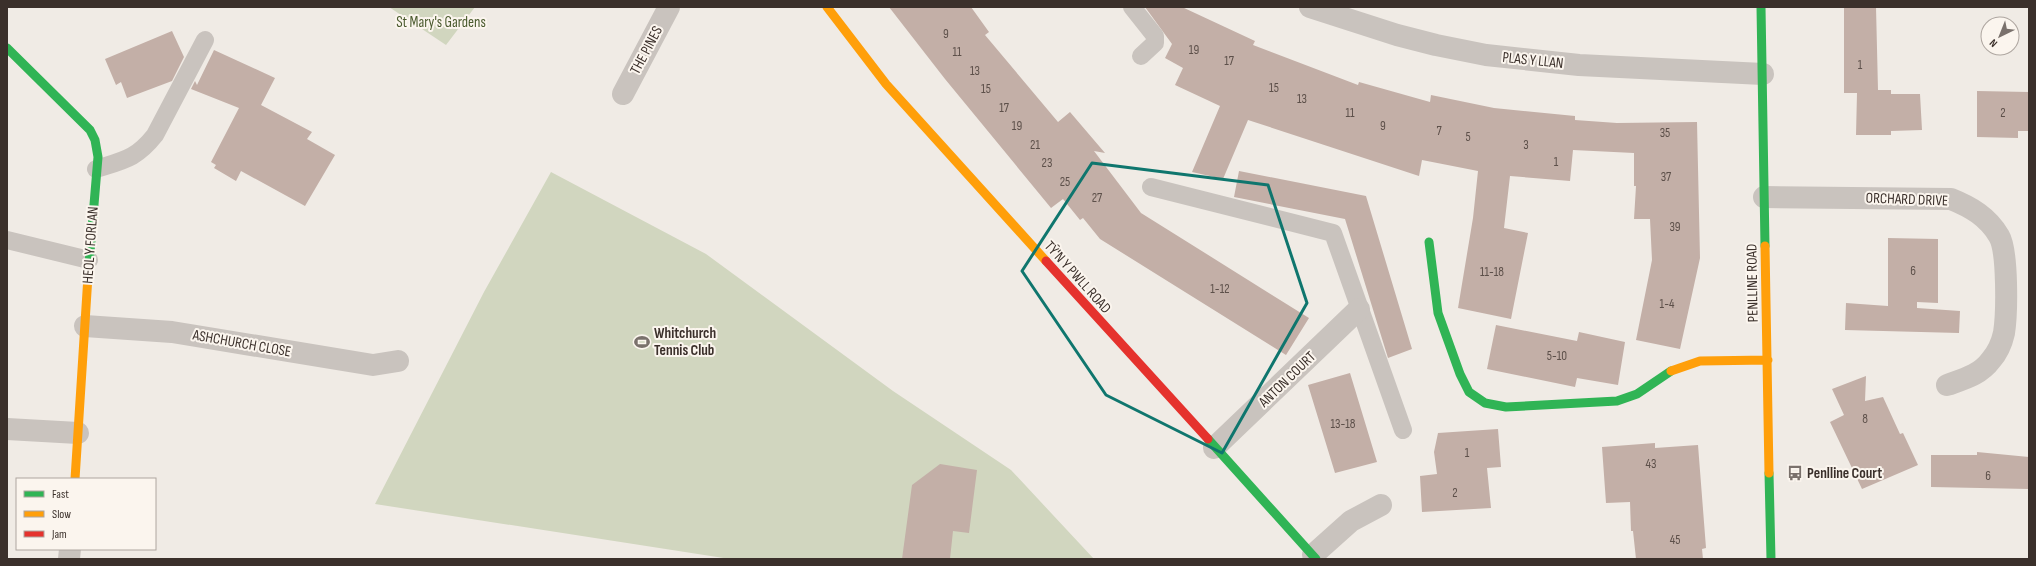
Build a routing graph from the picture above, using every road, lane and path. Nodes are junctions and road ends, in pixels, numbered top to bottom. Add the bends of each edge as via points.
1 (669, 7) edge
2 (827, 7) edge
3 (1132, 7) edge
4 (1310, 7) edge
5 (1761, 7) edge
6 (205, 40) dead end
7 (7, 48) edge
8 (1141, 56) dead end
9 (1763, 74) junction
10 (623, 94) dead end
11 (96, 169) junction
12 (1151, 187) dead end
13 (1764, 197) junction
14 (7, 240) edge
15 (1429, 242) dead end
16 (89, 260) junction
17 (1359, 310) junction
18 (85, 326) junction
19 (1768, 360) junction
20 (398, 361) dead end
21 (1947, 385) dead end
22 (7, 429) edge
23 (1403, 430) dead end
24 (78, 433) junction
25 (1214, 448) junction
26 (75, 478) edge
27 (1381, 505) dead end
28 (1314, 557) edge
29 (1771, 559) edge

1 - 10 street, THE PINES
2 - 25 street, TŶ'N Y PWLL ROAD via 886,84
3 - 8 lane via 1155,36 1155,43
4 - 9 street, PLAS Y LLAN via 1396,35 1486,55 1579,65
5 - 9 street, PENLLINE ROAD
6 - 11 lane via 155,135 146,147 134,157
7 - 11 street, HEOL Y FORLAN via 90,130 98,157
9 - 13 street, PENLLINE ROAD
11 - 16 street, HEOL Y FORLAN
12 - 17 lane via 1333,234
13 - 19 street, PENLLINE ROAD
13 - 21 street, ORCHARD DRIVE via 1951,199 1973,209 1990,224 2000,237 2005,259 2004,332 1991,361 1974,376
14 - 16 lane
15 - 19 street via 1438,314 1460,374 1470,392 1485,403 1506,408 1617,401 1637,394 1676,368 1688,364 1700,361
16 - 18 street, HEOL Y FORLAN
17 - 23 lane
17 - 25 street, ANTON COURT
18 - 20 street, ASHCHURCH CLOSE via 203,336 373,365
18 - 24 street, HEOL Y FORLAN
19 - 29 street, PENLLINE ROAD
22 - 24 street
24 - 26 street, HEOL Y FORLAN
25 - 28 street, TŶ'N Y PWLL ROAD
27 - 28 street via 1351,521

